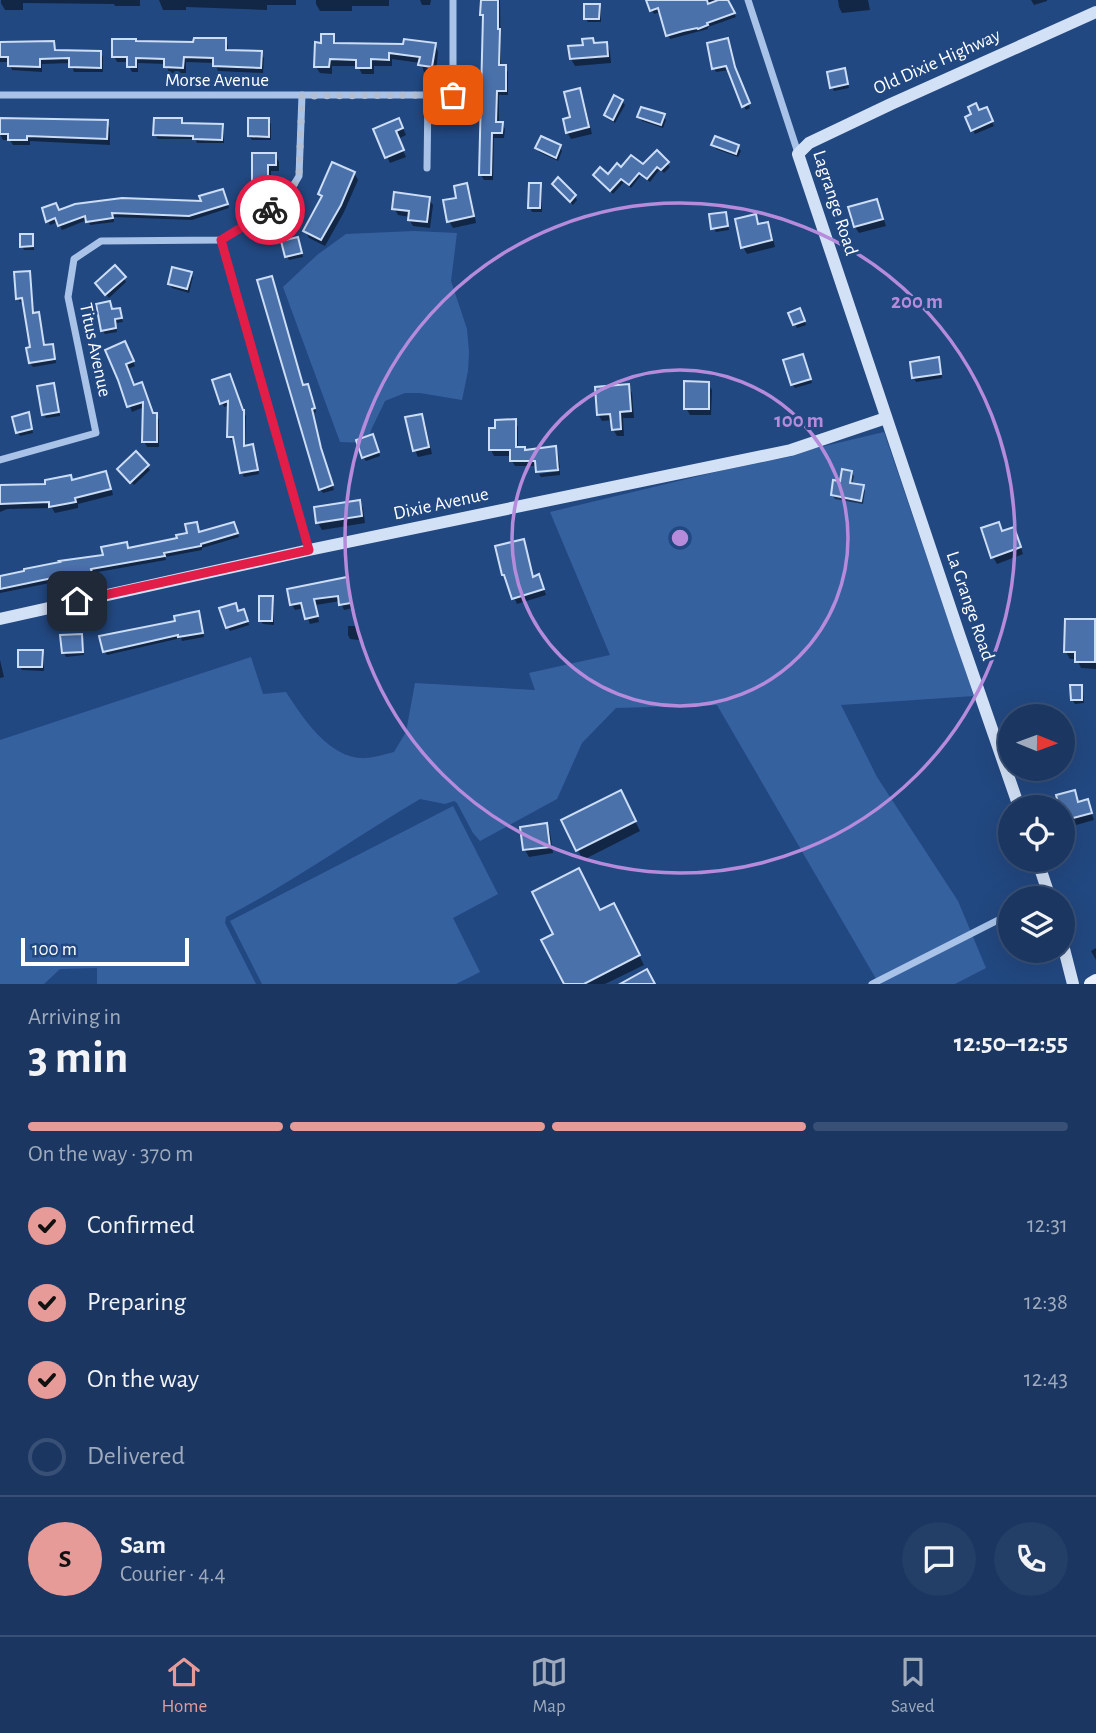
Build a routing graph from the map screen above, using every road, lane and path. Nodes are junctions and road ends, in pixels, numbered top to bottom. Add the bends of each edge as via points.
1 (453, 0) edge
2 (748, 0) edge
3 (1096, 12) edge
4 (0, 95) edge
5 (428, 95) junction
6 (302, 96) junction
7 (799, 154) junction
8 (427, 168) dead end
9 (221, 240) junction
10 (886, 418) junction
11 (0, 460) edge
12 (309, 550) junction
13 (0, 619) edge
14 (1015, 795) edge
15 (998, 921) edge
16 (1068, 963) edge
17 (1096, 981) edge
18 (872, 984) edge
19 (1073, 984) edge
20 (1091, 984) edge

1 - 5 street, Morse Avenue via 453,95
2 - 7 street, Lagrange Road
3 - 7 street, Old Dixie Highway via 809,142
4 - 6 street, Morse Avenue
5 - 6 street, Morse Avenue
5 - 8 street
6 - 9 street, Titus Avenue via 299,176 283,203
7 - 10 street, Lagrange Road
9 - 11 street, Titus Avenue via 101,242 74,259 68,297 96,433
9 - 12 street
10 - 12 street, Dixie Avenue via 791,450
10 - 14 street, La Grange Road
12 - 13 street, Dixie Avenue
15 - 18 street
16 - 19 street
17 - 20 main road

